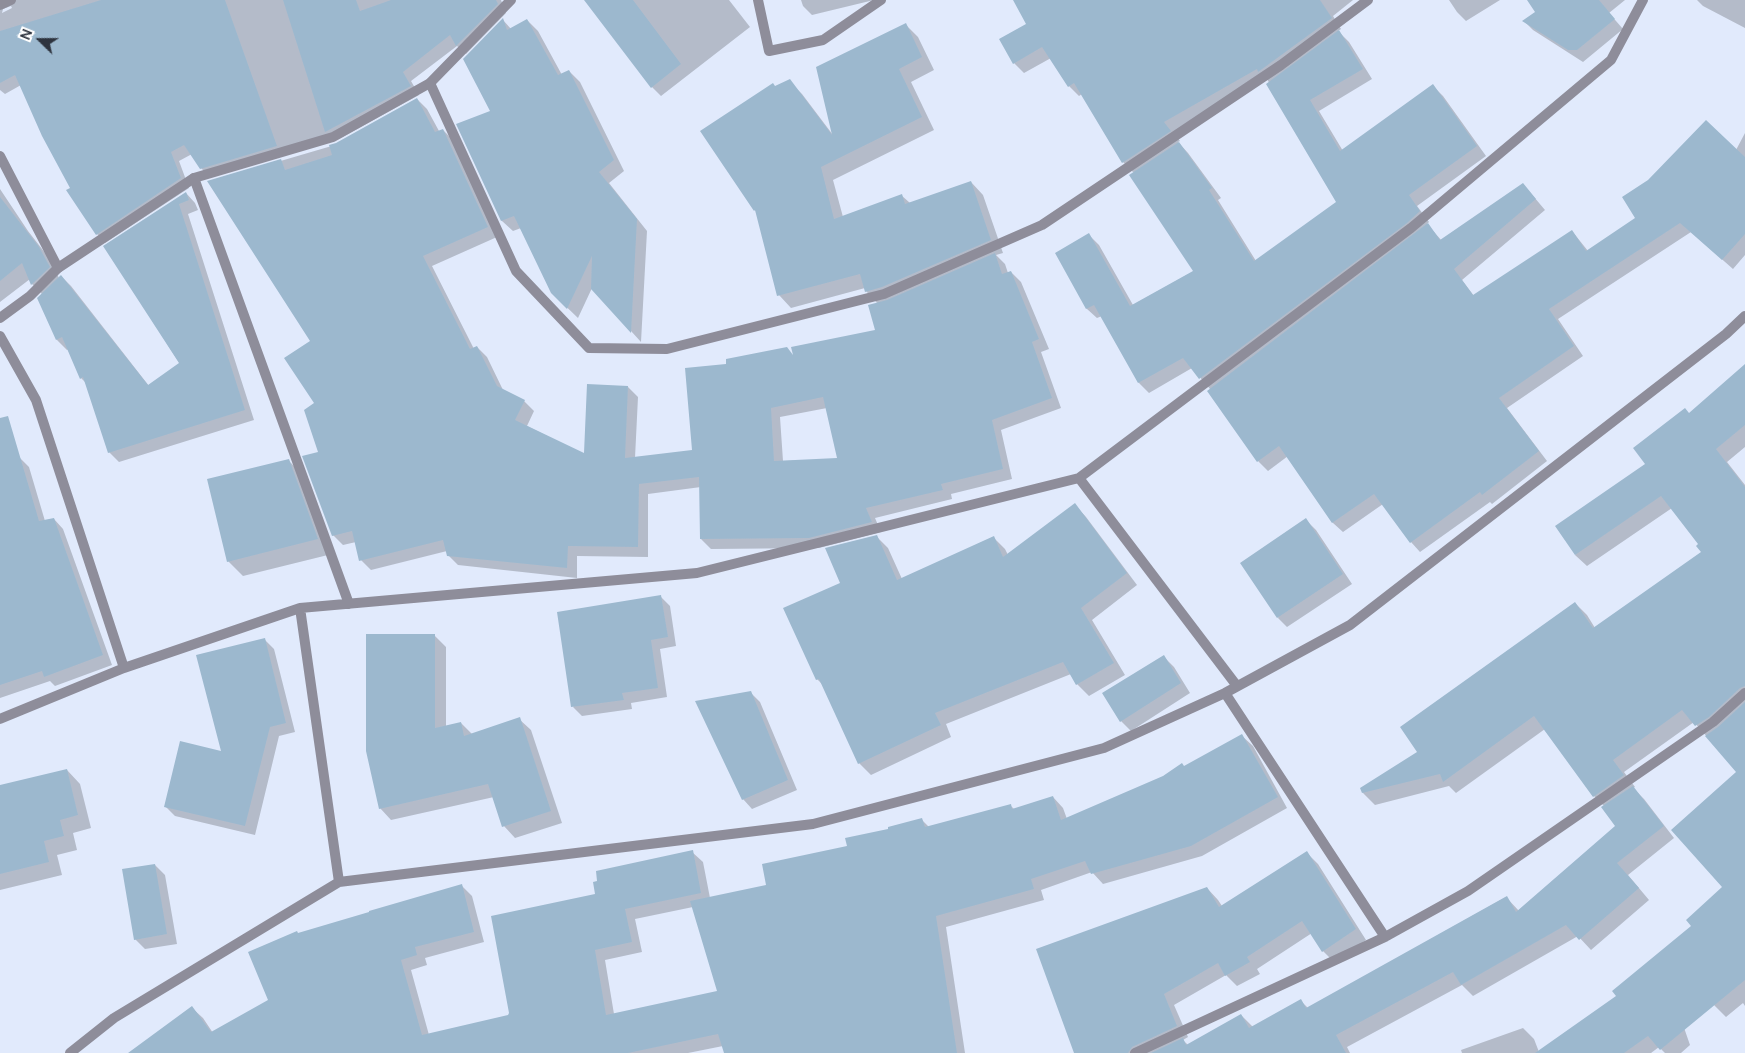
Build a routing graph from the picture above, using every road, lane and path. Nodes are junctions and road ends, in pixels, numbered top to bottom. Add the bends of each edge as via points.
1 (11, 0) edge
2 (511, 0) edge
3 (758, 0) edge
4 (881, 0) edge
5 (1368, 0) edge
6 (1643, 0) edge
7 (0, 5) edge
8 (430, 83) junction
9 (0, 156) edge
10 (194, 178) junction
11 (58, 268) junction
12 (1745, 316) edge
13 (0, 318) edge
14 (0, 336) edge
15 (1079, 478) junction
16 (349, 604) junction
17 (300, 608) junction
18 (124, 668) junction
19 (1236, 686) junction
20 (1745, 692) edge
21 (1224, 693) junction
22 (0, 719) edge
23 (338, 882) junction
24 (1385, 937) junction
25 (70, 1053) edge
26 (1135, 1053) edge

1 - 7 street
2 - 8 street
3 - 4 street via 769,51 823,40
5 - 8 street via 1281,65 1042,225 884,294 666,349 589,348 516,271
6 - 15 street via 1611,60 1604,67 1411,228
8 - 10 street via 332,136
9 - 11 street
10 - 11 street
10 - 16 street
11 - 13 street via 30,296
12 - 19 street via 1350,625
14 - 18 street via 36,400
15 - 16 street via 697,573
15 - 19 street
16 - 17 street
17 - 18 street
17 - 23 street
18 - 22 street
19 - 21 street
20 - 24 street via 1713,722 1468,891
21 - 23 street via 1104,748 813,824
21 - 24 street
23 - 25 street via 114,1018
24 - 26 street

